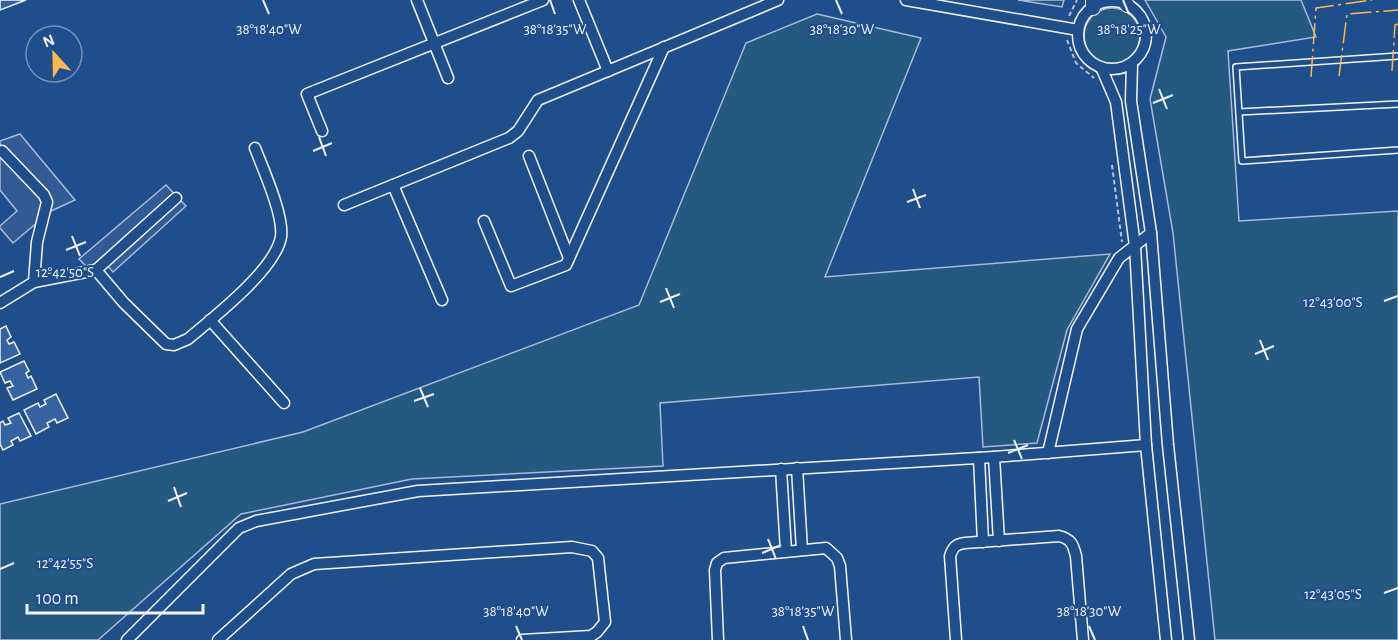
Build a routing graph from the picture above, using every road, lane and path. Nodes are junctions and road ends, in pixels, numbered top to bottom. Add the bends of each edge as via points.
1 (417, 0) edge
2 (543, 0) edge
3 (579, 0) edge
4 (778, 0) edge
5 (906, 0) edge
6 (1077, 0) edge
7 (1126, 3) edge
8 (1093, 4) edge
9 (1073, 29) junction
10 (435, 44) junction
11 (664, 47) junction
12 (1398, 56) edge
13 (1131, 63) junction
14 (1101, 67) junction
15 (608, 71) junction
16 (448, 78) dead end
17 (1098, 87) dead end
18 (1398, 104) edge
19 (1239, 112) junction
20 (322, 131) dead end
21 (255, 148) dead end
22 (1398, 150) edge
23 (2, 151) dead end
24 (529, 156) dead end
25 (1112, 164) dead end
26 (393, 185) junction
27 (176, 198) dead end
28 (344, 205) dead end
29 (484, 221) dead end
30 (1151, 233) junction
31 (1135, 246) junction
32 (1123, 255) junction
33 (569, 258) junction
34 (96, 270) junction
35 (34, 282) junction
36 (442, 300) dead end
37 (0, 303) edge
38 (210, 320) junction
39 (284, 403) dead end
40 (1146, 445) junction
41 (1048, 453) junction
42 (994, 457) junction
43 (979, 458) junction
44 (797, 468) junction
45 (781, 469) junction
46 (999, 541) junction
47 (983, 542) junction
48 (802, 550) junction
49 (786, 551) junction
50 (229, 635) edge
51 (127, 640) edge
52 (218, 640) edge
53 (522, 640) edge
54 (718, 640) edge
55 (846, 640) edge
56 (956, 640) edge
57 (1083, 640) edge
58 (1166, 640) edge
59 (1188, 640) edge

1 - 10 street
2 - 10 street
3 - 15 street
4 - 11 street
5 - 9 street
6 - 9 path via 1068,18
7 - 8 street
7 - 13 street via 1136,11 1145,28 1143,48
8 - 9 street
9 - 14 street via 1085,56
9 - 17 path via 1067,43 1076,63
10 - 16 street
10 - 20 street via 307,94
11 - 15 street
11 - 33 street
12 - 19 lane via 1236,67
13 - 14 street via 1122,68
13 - 30 street via 1131,100
14 - 31 street via 1116,102
15 - 26 street via 538,100 518,131 508,138
18 - 19 lane
19 - 22 lane via 1242,161
21 - 38 street via 272,193 281,238 261,272
23 - 35 street via 47,202 37,242
24 - 33 street
25 - 32 path
26 - 28 street
26 - 36 street
27 - 34 street
29 - 33 street via 511,286 566,265
30 - 31 street
30 - 59 street
31 - 32 street
31 - 40 street
32 - 41 street via 1077,329
34 - 35 street
34 - 38 street via 166,344 182,343
35 - 37 street
38 - 39 street
40 - 41 street
40 - 58 street
41 - 42 street
42 - 43 street
42 - 46 street
43 - 44 street
43 - 47 street
44 - 45 street
44 - 48 street
45 - 49 street
45 - 51 street via 418,491 256,521 239,528
46 - 47 street
46 - 57 street via 1059,536 1072,542
47 - 56 street via 958,544 950,556
48 - 49 street
48 - 55 street via 826,548 837,558
49 - 54 street via 724,558 717,563
50 - 52 street
50 - 53 street via 291,574 314,564 572,547 592,551 598,558 605,622 602,628 591,636

